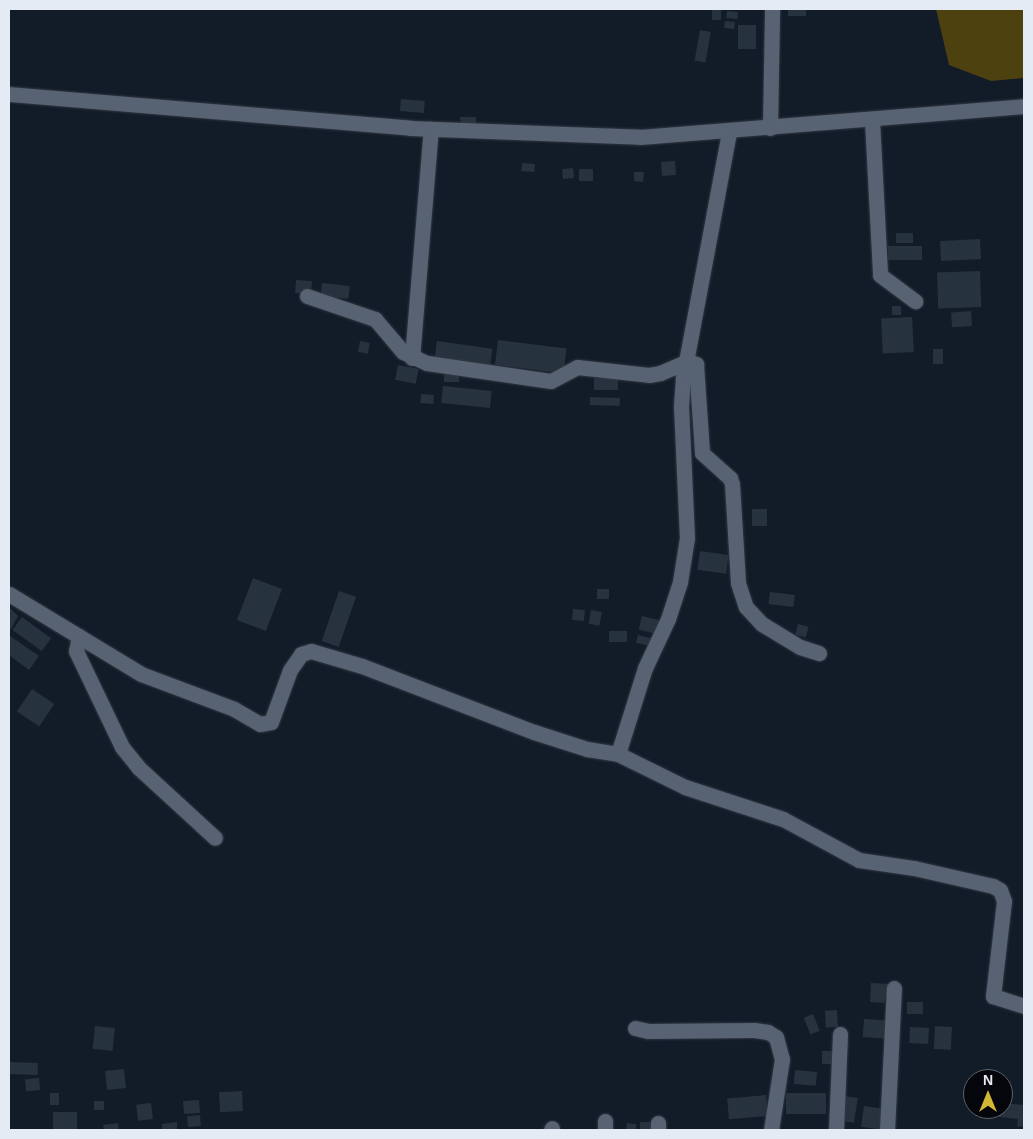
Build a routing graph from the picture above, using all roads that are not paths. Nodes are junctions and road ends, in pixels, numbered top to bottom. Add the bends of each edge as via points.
1 (772, 9) edge
2 (9, 94) edge
3 (1024, 106) edge
4 (872, 120) junction
5 (770, 128) junction
6 (431, 129) junction
7 (729, 132) junction
8 (306, 296) dead end
9 (915, 301) dead end
10 (412, 358) junction
11 (688, 361) junction
12 (9, 594) edge
13 (79, 636) junction
14 (819, 653) dead end
15 (618, 754) junction
16 (215, 838) dead end
17 (894, 988) dead end
18 (1024, 1006) edge
19 (635, 1028) dead end
20 (840, 1034) dead end
21 (771, 1130) edge
22 (836, 1130) edge
23 (886, 1130) edge

1 - 5 street
2 - 6 street
3 - 4 street
4 - 5 street
4 - 9 street via 880,275
5 - 7 street
6 - 7 street via 640,138
6 - 10 street
7 - 11 street
8 - 10 street via 375,319
10 - 11 street via 551,381 577,367 649,375
11 - 14 street via 698,367 702,453 730,478 732,484 738,583 746,607 762,624 800,647
11 - 15 street via 681,406 687,538 680,582 645,668
12 - 13 street
13 - 15 street via 141,674 234,709 260,724 271,722 290,670 301,654 311,651 362,666 534,732 587,749
13 - 16 street via 76,651 122,746 138,768
15 - 18 street via 686,786 783,819 859,860 950,875 1000,890 1004,901 993,996
17 - 23 street
19 - 21 street via 648,1031 754,1030 776,1037 782,1059
20 - 22 street

